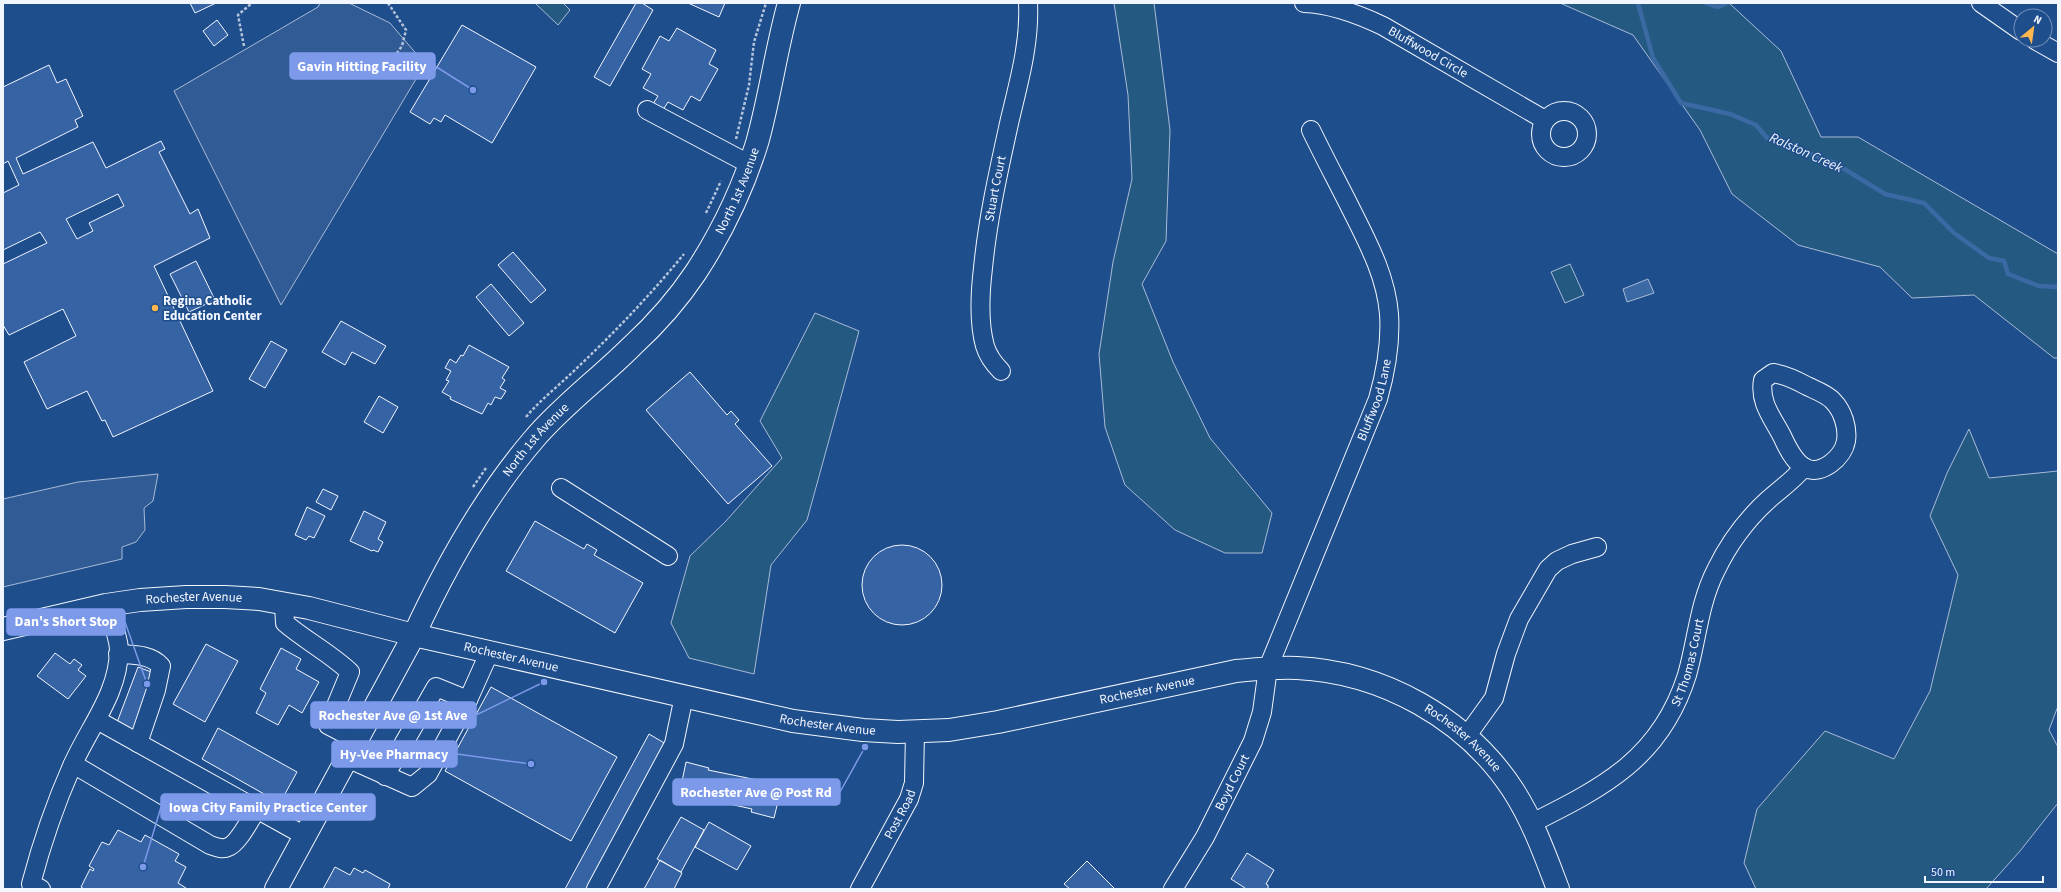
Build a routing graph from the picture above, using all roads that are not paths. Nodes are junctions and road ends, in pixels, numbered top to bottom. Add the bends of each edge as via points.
1 (789, 3) edge
2 (1028, 3) edge
3 (1304, 3) edge
4 (1981, 3) edge
5 (2013, 25) edge
6 (2049, 48) edge
7 (2058, 53) edge
8 (647, 110) dead end
9 (1545, 120) dead end
10 (1311, 130) dead end
11 (740, 159) junction
12 (1001, 371) dead end
13 (1804, 467) junction
14 (561, 488) dead end
15 (1597, 547) dead end
16 (668, 556) dead end
17 (284, 604) junction
18 (106, 605) junction
19 (3, 630) edge
20 (414, 635) junction
21 (490, 652) junction
22 (118, 654) junction
23 (1268, 668) junction
24 (684, 696) junction
25 (468, 700) junction
26 (96, 720) junction
27 (915, 732) junction
28 (1466, 737) junction
29 (138, 743) junction
30 (352, 749) junction
31 (73, 764) junction
32 (385, 776) junction
33 (257, 809) junction
34 (1532, 822) junction
35 (305, 836) junction
36 (41, 889) edge
37 (276, 889) edge
38 (596, 889) edge
39 (860, 889) edge
40 (1173, 889) edge
41 (1558, 889) edge

1 - 11 main road, North 1st Avenue via 778,44 768,100
2 - 12 street, Stuart Court via 1026,49 993,197 981,292 981,326 985,347
3 - 9 street, Bluffwood Circle via 1337,8 1383,26
4 - 5 street
6 - 7 street
8 - 11 street
10 - 23 street, Bluffwood Lane via 1376,258 1384,286 1389,343 1386,371 1378,399
11 - 20 main road, North 1st Avenue via 721,230 695,272 657,321 539,433 506,475 433,594
13 - 13 street via 1812,470 1824,468 1839,456 1846,441 1842,415 1833,401 1823,394 1783,374 1773,373 1763,380 1761,392 1790,452
13 - 34 street, St Thomas Court via 1747,522 1726,550 1704,601 1680,694 1653,741 1614,779
14 - 16 street
15 - 28 street via 1567,556 1548,569 1519,620 1506,654 1494,698
17 - 18 main road, Rochester Avenue via 225,597 174,597
17 - 20 main road, Rochester Avenue
17 - 30 street via 285,623 350,672 328,725
18 - 19 main road, Rochester Avenue
18 - 22 street via 114,626
20 - 21 main road, Rochester Avenue
20 - 30 main road, North 1st Avenue
21 - 24 main road, Rochester Avenue
21 - 25 street
22 - 26 street via 118,668 108,700
22 - 29 street via 147,657 156,660 161,666 156,690
23 - 27 main road, Rochester Avenue via 1236,671 998,722
23 - 28 main road, Rochester Avenue via 1325,671 1381,685 1432,711
23 - 40 street, Boyd Court via 1262,712 1253,741 1205,837
24 - 27 main road, Rochester Avenue via 828,727
24 - 38 street via 674,744
25 - 32 street via 428,774 412,788
25 - 32 street via 436,687
26 - 29 street
26 - 31 street
27 - 39 street, Post Road via 914,783 909,799
28 - 34 main road, Rochester Avenue via 1496,767
29 - 33 street
30 - 32 street
30 - 35 main road, North 1st Avenue
31 - 33 street via 210,845 221,849 229,847 239,838
31 - 36 street via 31,884
33 - 35 street
34 - 41 main road, Rochester Avenue
35 - 37 main road, North 1st Avenue

